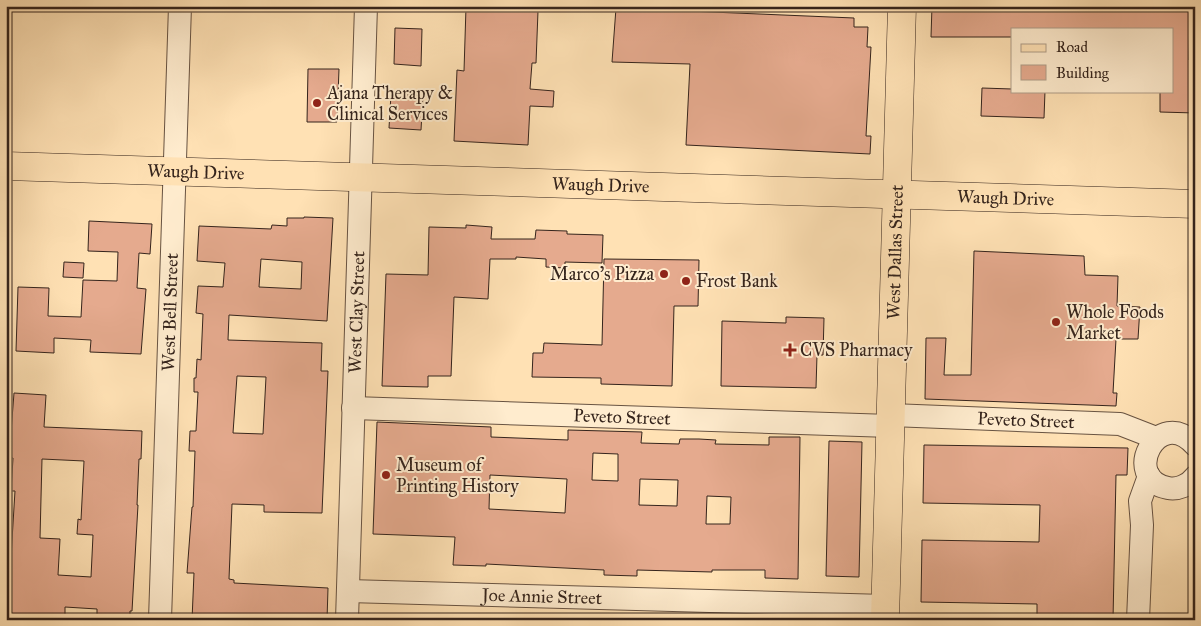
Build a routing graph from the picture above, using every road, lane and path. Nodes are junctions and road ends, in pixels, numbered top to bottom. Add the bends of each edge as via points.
1 (180, 6) edge
2 (366, 6) edge
3 (902, 6) edge
4 (6, 166) edge
5 (174, 171) junction
6 (360, 177) junction
7 (897, 195) junction
8 (1195, 204) edge
9 (354, 408) junction
10 (890, 420) junction
11 (1100, 423) junction
12 (1156, 438) junction
13 (1195, 445) edge
14 (1173, 478) edge
15 (348, 591) junction
16 (885, 613) edge
17 (160, 620) edge
18 (347, 620) edge
19 (1138, 620) edge

1 - 5 street, West Bell Street
2 - 6 street, West Clay Street
3 - 7 main road, West Dallas Street
4 - 5 main road, Waugh Drive
5 - 6 main road, Waugh Drive
5 - 17 street, West Bell Street
6 - 7 main road, Waugh Drive
6 - 9 street, West Clay Street
7 - 8 main road, Waugh Drive
7 - 10 main road, West Dallas Street
9 - 10 street, Peveto Street
9 - 15 street, West Clay Street
10 - 11 street, Peveto Street
10 - 16 main road, West Dallas Street
11 - 12 street, Peveto Street via 1120,424
11 - 14 street, Peveto Street
12 - 13 street via 1177,433
12 - 14 street via 1146,452
14 - 19 street via 1140,501
15 - 16 street, Joe Annie Street
15 - 18 street, West Clay Street

